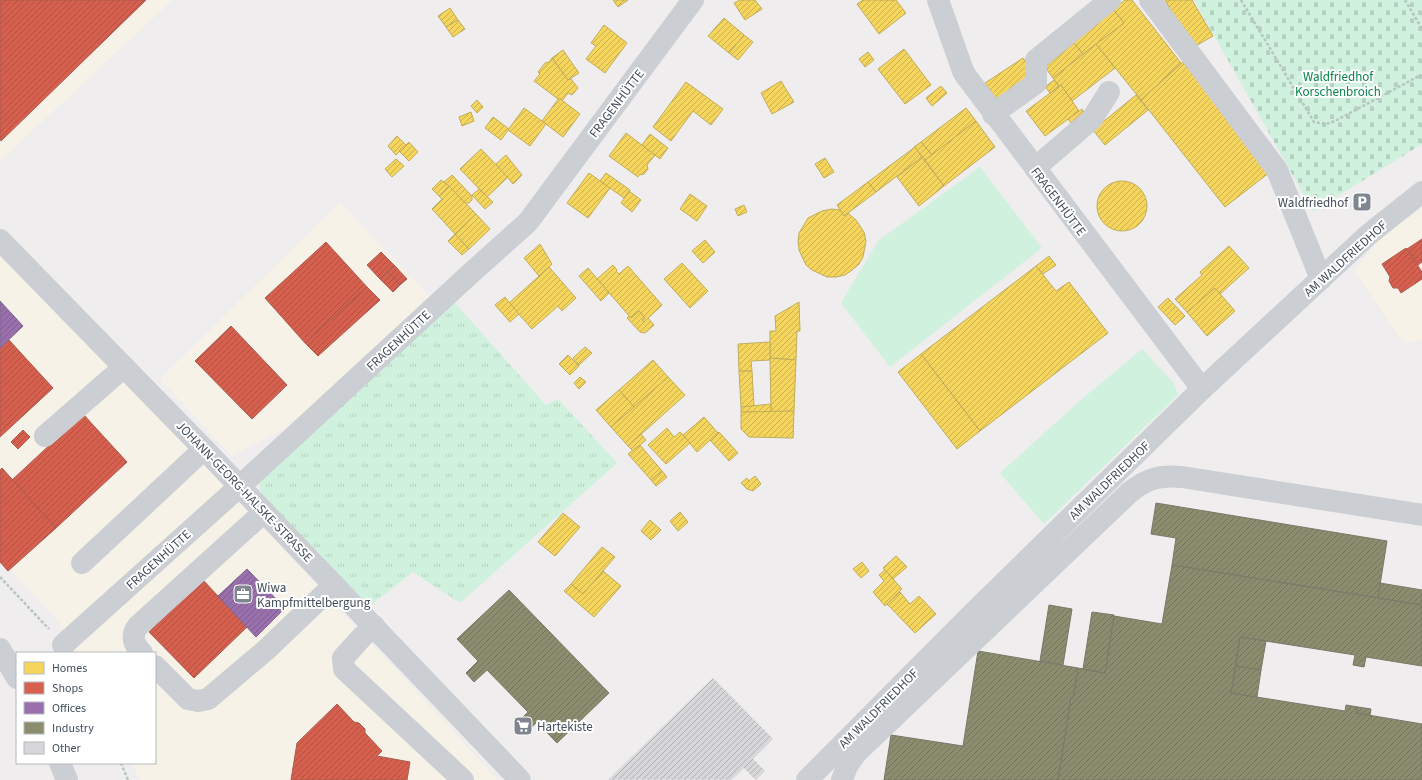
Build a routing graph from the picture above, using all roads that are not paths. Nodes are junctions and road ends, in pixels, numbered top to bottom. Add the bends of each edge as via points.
1 (693, 0) edge
2 (938, 0) edge
3 (1110, 0) edge
4 (1150, 0) edge
5 (1109, 92) dead end
6 (987, 106) junction
7 (1035, 168) junction
8 (1422, 192) edge
9 (0, 240) edge
10 (1321, 279) junction
11 (124, 367) junction
12 (1202, 389) junction
13 (45, 436) dead end
14 (204, 448) junction
15 (240, 486) junction
16 (264, 512) junction
17 (1422, 515) edge
18 (82, 563) dead end
19 (334, 585) junction
20 (374, 626) junction
21 (62, 645) road end
22 (0, 649) edge
23 (141, 652) edge
24 (156, 667) edge
25 (16, 676) edge
26 (60, 764) edge
27 (67, 780) edge
28 (463, 780) edge
29 (520, 780) edge
30 (807, 780) edge
31 (842, 780) edge

1 - 15 street, FRAGENHÜTTE via 528,222
2 - 6 street, FRAGENHÜTTE via 966,76
3 - 6 street via 1036,60 1036,83
4 - 10 street via 1277,170
5 - 7 street via 1092,119
6 - 7 street, FRAGENHÜTTE
7 - 12 street, FRAGENHÜTTE
8 - 10 street, AM WALDFRIEDHOF via 1368,235
9 - 11 street, JOHANN-GEORG-HALSKE-STRASSE
10 - 12 street, AM WALDFRIEDHOF
11 - 13 street
11 - 14 street, JOHANN-GEORG-HALSKE-STRASSE
12 - 30 street, AM WALDFRIEDHOF via 969,616
14 - 15 street, JOHANN-GEORG-HALSKE-STRASSE
14 - 18 street
15 - 16 street, JOHANN-GEORG-HALSKE-STRASSE
15 - 21 street, FRAGENHÜTTE
16 - 19 street, JOHANN-GEORG-HALSKE-STRASSE
16 - 23 street via 138,626 133,640
17 - 31 street via 1182,477 1167,476 1147,480 1130,492 856,753 847,766
19 - 20 street, JOHANN-GEORG-HALSKE-STRASSE
19 - 24 street via 266,650 208,700 188,699
20 - 28 street via 343,658 344,669
20 - 29 street, JOHANN-GEORG-HALSKE-STRASSE
22 - 25 street
26 - 27 street

